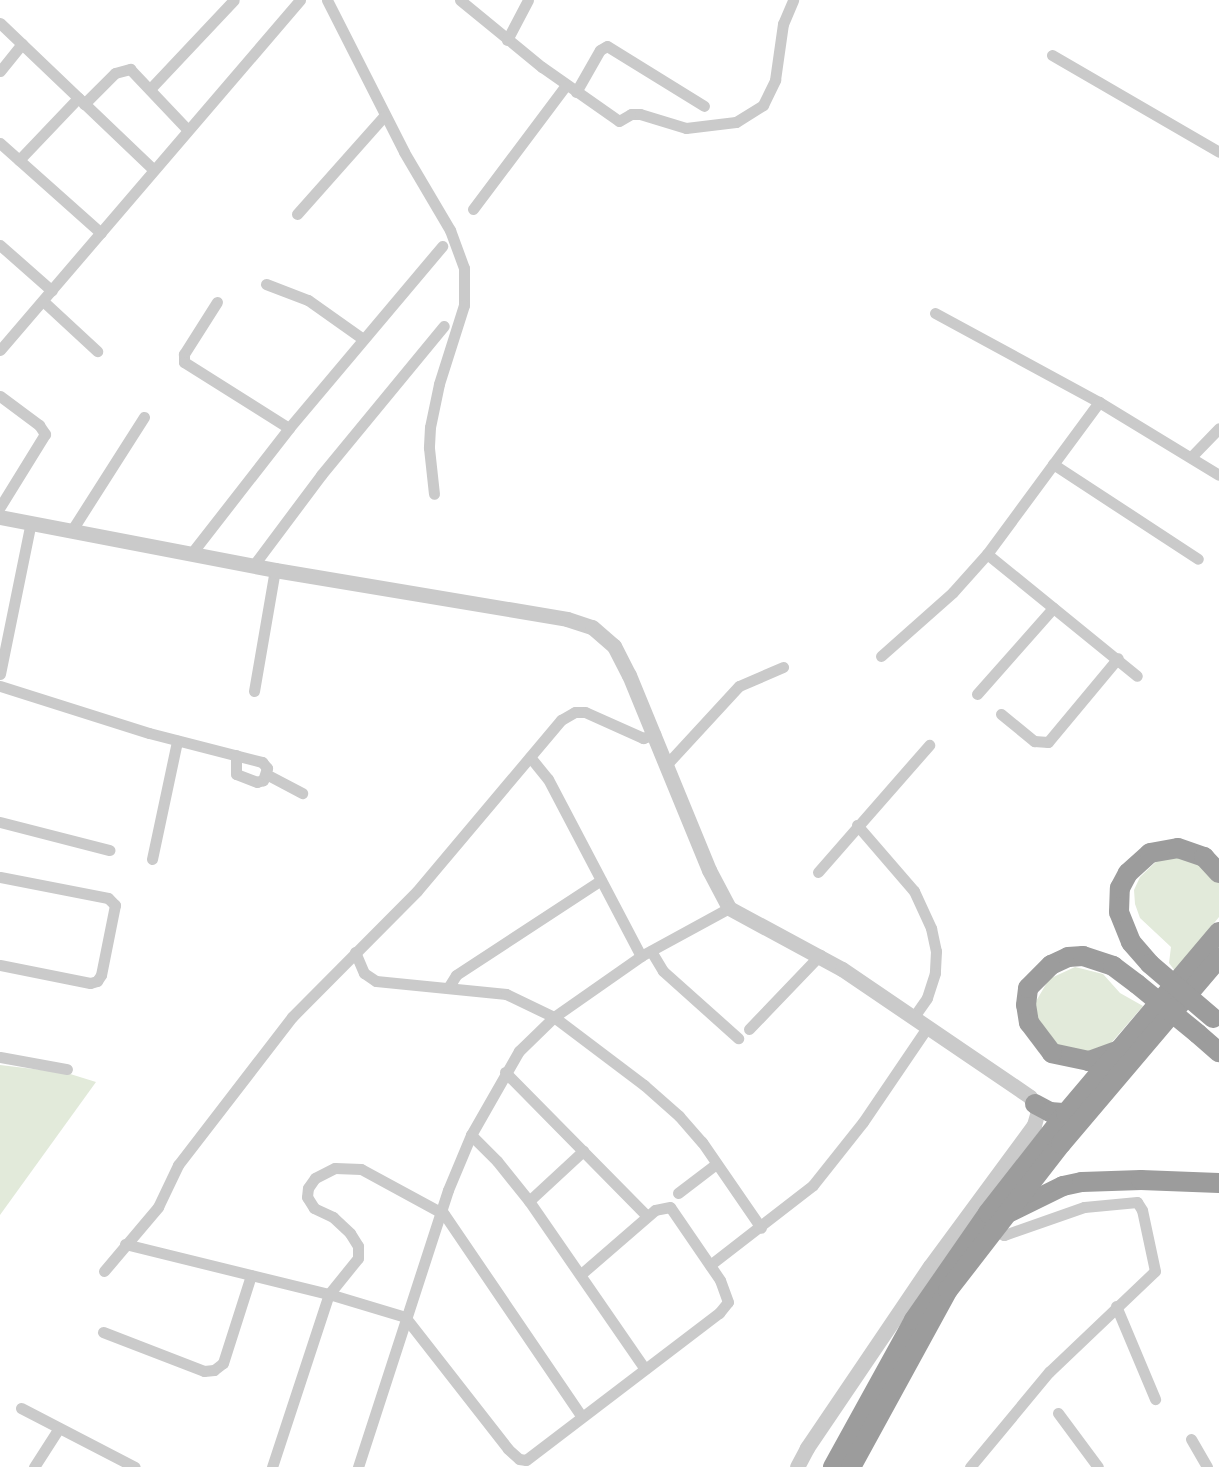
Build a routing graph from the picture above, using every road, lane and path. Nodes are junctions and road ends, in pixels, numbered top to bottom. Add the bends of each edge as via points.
1 (234, 0) edge
2 (300, 0) edge
3 (327, 0) edge
4 (460, 0) edge
5 (528, 0) edge
6 (793, 0) edge
7 (0, 23) edge
8 (507, 40) junction
9 (22, 44) junction
10 (1052, 55) dead end
11 (0, 71) edge
12 (566, 85) junction
13 (150, 89) junction
14 (576, 92) junction
15 (81, 101) junction
16 (704, 106) dead end
17 (384, 116) junction
18 (187, 129) junction
19 (0, 143) edge
20 (1219, 152) edge
21 (20, 160) junction
22 (154, 168) junction
23 (473, 209) dead end
24 (297, 214) dead end
25 (101, 233) junction
26 (0, 245) edge
27 (442, 246) dead end
28 (266, 284) dead end
29 (52, 291) junction
30 (43, 301) junction
31 (217, 302) dead end
32 (934, 313) dead end
33 (444, 326) dead end
34 (363, 339) junction
35 (1, 347) edge
36 (97, 350) dead end
37 (0, 396) edge
38 (1099, 402) junction
39 (144, 417) dead end
40 (289, 428) junction
41 (1219, 428) edge
42 (1191, 456) junction
43 (1053, 464) junction
44 (1219, 475) edge
45 (434, 494) dead end
46 (0, 507) edge
47 (0, 517) edge
48 (31, 522) junction
49 (72, 530) junction
50 (191, 554) junction
51 (987, 554) junction
52 (1198, 559) dead end
53 (253, 566) junction
54 (275, 570) junction
55 (1053, 608) junction
56 (882, 656) dead end
57 (1118, 658) junction
58 (783, 667) dead end
59 (0, 674) edge
60 (1137, 676) dead end
61 (0, 686) edge
62 (254, 691) dead end
63 (977, 694) dead end
64 (1001, 714) dead end
65 (655, 734) junction
66 (177, 741) junction
67 (929, 745) dead end
68 (236, 755) junction
69 (530, 757) junction
70 (667, 764) junction
71 (266, 774) junction
72 (302, 793) dead end
73 (0, 822) edge
74 (857, 824) junction
75 (110, 850) dead end
76 (152, 858) dead end
77 (818, 872) dead end
78 (1219, 873) edge
79 (0, 877) edge
80 (600, 880) junction
81 (729, 908) junction
82 (1218, 932) edge
83 (355, 952) junction
84 (646, 954) junction
85 (820, 955) junction
86 (1219, 958) edge
87 (0, 965) edge
88 (448, 988) junction
89 (554, 1017) junction
90 (913, 1018) junction
91 (1216, 1021) edge
92 (927, 1028) junction
93 (749, 1030) dead end
94 (738, 1038) dead end
95 (1117, 1051) junction
96 (1219, 1052) edge
97 (0, 1057) edge
98 (67, 1070) dead end
99 (505, 1072) junction
100 (1035, 1104) junction
101 (1066, 1113) junction
102 (471, 1135) junction
103 (583, 1151) junction
104 (716, 1164) junction
105 (1219, 1183) edge
106 (678, 1192) dead end
107 (529, 1201) junction
108 (440, 1211) junction
109 (1006, 1214) junction
110 (647, 1216) junction
111 (761, 1228) junction
112 (994, 1230) junction
113 (125, 1244) junction
114 (710, 1264) junction
115 (104, 1270) dead end
116 (581, 1274) junction
117 (251, 1275) junction
118 (329, 1294) junction
119 (1116, 1306) junction
120 (405, 1317) junction
121 (103, 1332) dead end
122 (645, 1368) junction
123 (1155, 1399) dead end
124 (21, 1408) dead end
125 (1058, 1413) dead end
126 (582, 1417) junction
127 (59, 1428) junction
128 (1191, 1440) dead end
129 (855, 1464) edge
130 (34, 1467) edge
131 (135, 1467) edge
132 (272, 1467) edge
133 (358, 1467) edge
134 (798, 1467) edge
135 (832, 1467) edge
136 (970, 1467) edge
137 (1098, 1467) edge
138 (1207, 1467) edge

1 - 13 street
2 - 18 street
3 - 17 street
4 - 8 street
5 - 8 street
6 - 14 street via 783,24 772,89 763,105 744,120 694,128 671,126 640,114 631,114 619,121
7 - 9 street
8 - 12 street
9 - 11 street
9 - 15 street
10 - 20 street
12 - 14 street
12 - 23 street
13 - 15 street via 135,72 120,69
13 - 18 street
14 - 16 street via 600,50 607,46
15 - 21 street
15 - 22 street
17 - 24 street
17 - 45 street via 450,230 464,268 464,305 439,384 430,427 429,456
18 - 22 street
19 - 21 street
21 - 25 street
22 - 25 street
25 - 29 street
26 - 29 street
27 - 34 street
28 - 34 street via 308,300
29 - 30 street
30 - 35 street
30 - 36 street
31 - 40 street via 184,354 184,362
32 - 38 street
33 - 53 street via 321,475
34 - 40 street
37 - 46 street via 39,425 45,434
38 - 42 street
38 - 43 street
39 - 49 street
40 - 50 street
41 - 42 street
42 - 44 street
43 - 51 street
43 - 52 street
47 - 48 street
48 - 49 street
48 - 59 street
49 - 50 street
50 - 53 street
51 - 55 street
51 - 56 street via 953,592
53 - 54 street
54 - 62 street
54 - 65 street via 567,620 592,628 614,646
55 - 57 street
55 - 63 street
57 - 60 street
57 - 64 street via 1048,742 1034,741
58 - 70 street via 740,686
61 - 66 street
65 - 69 street via 643,738 585,712 574,712 561,720
65 - 70 street
66 - 68 street
66 - 76 street
67 - 74 street
68 - 71 street via 262,762 266,765
68 - 71 street via 234,768 238,776 257,782
69 - 80 street via 548,778
69 - 83 street via 417,891
70 - 81 street via 709,870
71 - 72 street
73 - 75 street
74 - 77 street
74 - 90 street via 914,891 931,928 936,951 935,973 927,998
78 - 91 highway, bridge via 1204,857 1178,848 1150,853 1128,873 1120,888 1119,912 1131,942 1150,964
79 - 87 street via 108,898 115,905 101,975 96,981 90,983
80 - 84 street
80 - 88 street via 456,975
81 - 84 street
81 - 85 street
82 - 95 highway
83 - 88 street via 364,973 371,979
83 - 113 street via 292,1017 178,1165 158,1206
84 - 89 street
84 - 94 street
85 - 90 street
85 - 93 street
86 - 109 highway via 1060,1144
88 - 89 street via 506,994
89 - 99 street via 529,1038
89 - 104 street via 668,1105 691,1128
90 - 92 street
92 - 100 street via 1008,1079
92 - 111 street via 835,1159 813,1185
95 - 96 highway, bridge via 1089,1061 1052,1054 1029,1023 1028,988 1036,976 1068,957 1083,956 1113,966
95 - 101 highway
97 - 98 street
99 - 102 street
99 - 103 street
100 - 101 highway via 1050,1112
100 - 134 street via 1038,1111 1034,1125 924,1273 807,1448
101 - 135 highway via 935,1286
102 - 107 street
102 - 108 street
103 - 107 street
103 - 110 street
104 - 106 street
104 - 111 street
105 - 109 highway via 1082,1182 1063,1186
107 - 116 street
108 - 118 street via 361,1170 341,1167 322,1173 308,1188 308,1201 346,1228 359,1252 356,1263
108 - 120 street
108 - 126 street
109 - 112 highway
110 - 114 street via 655,1210 670,1207
110 - 116 street
111 - 114 street
112 - 119 street via 1004,1235 1084,1207 1136,1202 1142,1210 1155,1271
112 - 129 highway via 948,1290 926,1327
113 - 115 street
113 - 117 street
114 - 122 street via 728,1302 719,1313
116 - 122 street
117 - 118 street
117 - 121 street via 222,1363 214,1370 204,1371
118 - 120 street
118 - 132 street
119 - 123 street
119 - 136 street via 1048,1372
120 - 126 street via 518,1460 532,1456
120 - 133 street
122 - 126 street
124 - 127 street
125 - 137 street
127 - 130 street
127 - 131 street
128 - 138 street

